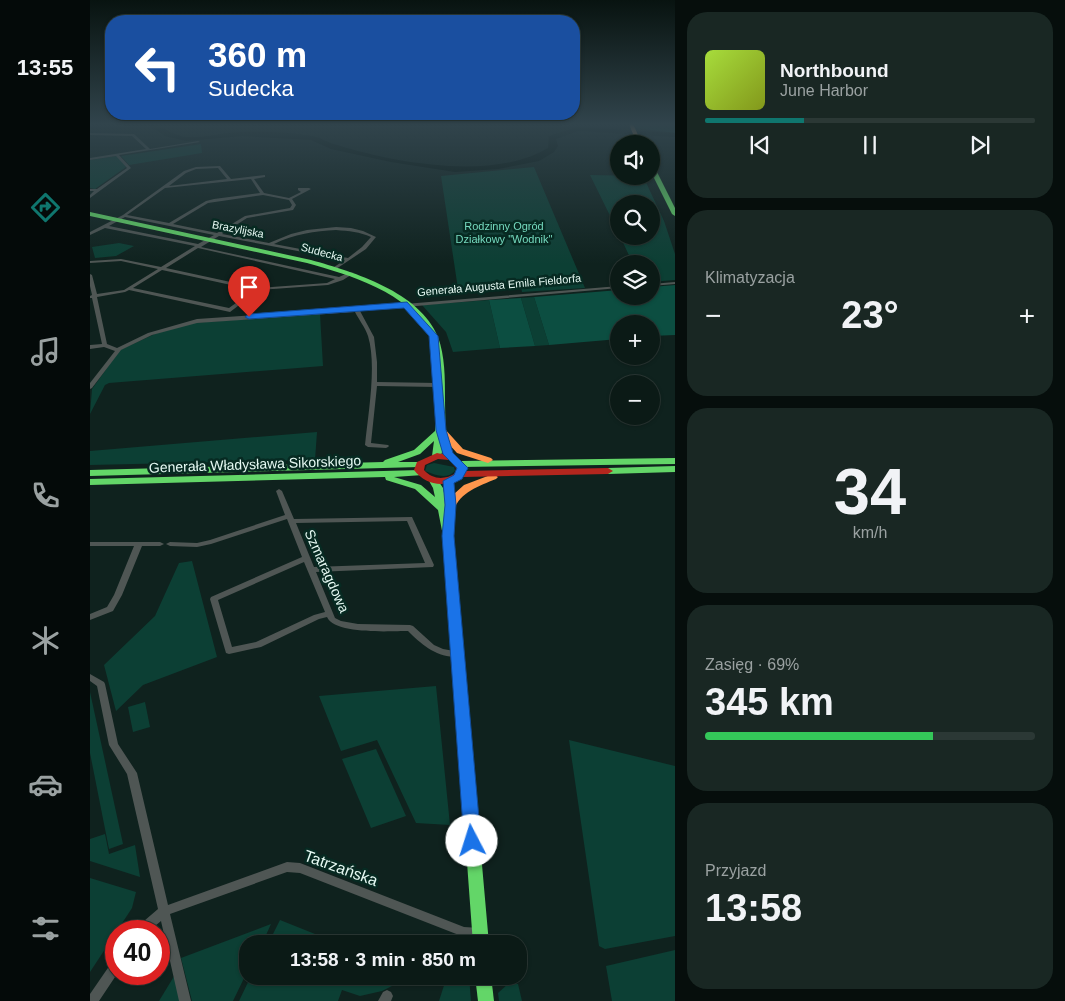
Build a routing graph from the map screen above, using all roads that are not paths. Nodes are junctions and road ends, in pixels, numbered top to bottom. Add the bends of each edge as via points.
1 (125, 171) edge
2 (188, 171) edge
3 (223, 171) edge
4 (264, 176) dead end
5 (252, 178) junction
6 (230, 180) junction
7 (660, 184) edge
8 (166, 187) junction
9 (90, 190) edge
10 (98, 190) junction
11 (303, 191) dead end
12 (263, 194) junction
13 (90, 197) edge
14 (290, 199) junction
15 (90, 214) edge
16 (675, 214) edge
17 (121, 218) junction
18 (169, 225) junction
19 (104, 226) junction
20 (90, 234) edge
21 (213, 237) junction
22 (270, 244) junction
23 (198, 246) junction
24 (348, 259) junction
25 (90, 262) edge
26 (336, 268) junction
27 (162, 269) junction
28 (352, 273) junction
29 (90, 275) edge
30 (341, 279) junction
31 (675, 283) edge
32 (660, 284) edge
33 (130, 289) junction
34 (610, 289) edge
35 (258, 290) junction
36 (92, 297) edge
37 (407, 305) junction
38 (230, 310) junction
39 (357, 310) junction
40 (231, 318) junction
41 (105, 346) junction
42 (90, 347) edge
43 (118, 350) junction
44 (373, 384) junction
45 (438, 385) junction
46 (90, 387) edge
47 (441, 430) junction
48 (386, 446) dead end
49 (437, 456) junction
50 (452, 458) junction
51 (675, 460) edge
52 (499, 463) junction
53 (420, 468) junction
54 (675, 468) edge
55 (461, 469) junction
56 (368, 470) junction
57 (90, 473) edge
58 (510, 473) junction
59 (434, 481) junction
60 (449, 481) junction
61 (90, 482) edge
62 (279, 491) dead end
63 (446, 507) junction
64 (290, 518) junction
65 (90, 544) edge
66 (139, 544) junction
67 (160, 544) dead end
68 (170, 544) dead end
69 (306, 558) junction
70 (312, 570) junction
71 (329, 614) junction
72 (90, 616) edge
73 (457, 654) junction
74 (90, 677) edge
75 (164, 911) junction
76 (154, 920) edge
77 (471, 935) edge
78 (480, 935) edge
79 (105, 982) edge
80 (485, 985) edge
81 (92, 1001) edge
82 (185, 1001) edge
83 (486, 1001) edge

1 - 10 street
2 - 8 street
3 - 6 street
4 - 5 street
5 - 6 street
5 - 12 street
6 - 8 street
7 - 16 street
8 - 17 street
9 - 10 street
10 - 13 street
11 - 14 street
12 - 14 street
12 - 18 street via 207,202
14 - 21 street via 294,207 290,210 246,217
15 - 17 street, Sudecka
17 - 18 street, Brazylijska
17 - 19 street
17 - 21 street, Sudecka
18 - 21 street, Brazylijska
19 - 20 street
19 - 23 street
21 - 22 street, Brazylijska
21 - 23 street
21 - 26 street, Sudecka
22 - 24 street, Brazylijska
22 - 24 street via 289,234 334,229 374,237
23 - 27 street
23 - 30 street
24 - 26 street
25 - 27 street via 115,259
26 - 28 street, Sudecka
27 - 33 street
27 - 35 street
28 - 30 street
28 - 37 street, Sudecka via 386,289
29 - 36 street
30 - 35 street via 328,284
31 - 32 street
33 - 36 street
33 - 38 street
34 - 37 street, Generała Augusta Emila Fieldorfa
35 - 38 street
36 - 41 street
37 - 39 street, Generała Augusta Emila Fieldorfa
37 - 45 street, Sudecka via 434,336
38 - 40 street
39 - 40 street, Generała Augusta Emila Fieldorfa
39 - 44 street via 371,338
40 - 43 street, Generała Augusta Emila Fieldorfa via 179,324
41 - 42 street
41 - 43 street
43 - 46 street, Generała Augusta Emila Fieldorfa
44 - 45 street
44 - 48 street via 368,445
45 - 47 street, Sudecka
47 - 49 street, Sudecka
47 - 50 street, Sudecka
47 - 52 street via 460,451
47 - 56 street via 410,456
49 - 50 street
49 - 53 street via 426,459
50 - 55 street
51 - 52 street
52 - 55 street
53 - 56 street, Generała Władysława Sikorskiego
53 - 59 street
54 - 58 street
55 - 58 street
55 - 60 street
56 - 57 street, Generała Władysława Sikorskiego
56 - 61 street, Generała Władysława Sikorskiego
56 - 63 street via 419,486
58 - 63 street via 467,487
59 - 60 street
59 - 63 street
60 - 63 street
62 - 64 street, Szmaragdowa
63 - 73 street
64 - 68 street via 211,542
64 - 69 street, Szmaragdowa
64 - 70 street via 410,519 430,565
65 - 66 street
66 - 67 street
66 - 72 street via 110,609
69 - 70 street, Szmaragdowa
69 - 71 street via 214,598 229,652 258,645
70 - 71 street, Szmaragdowa
71 - 73 street, Szmaragdowa via 336,624 410,628 439,653
73 - 78 street
74 - 75 street via 101,684 114,745 132,773
75 - 76 street, Tatrzańska
75 - 77 street, Tatrzańska via 287,867 300,868
75 - 82 street
79 - 81 street
80 - 83 street

